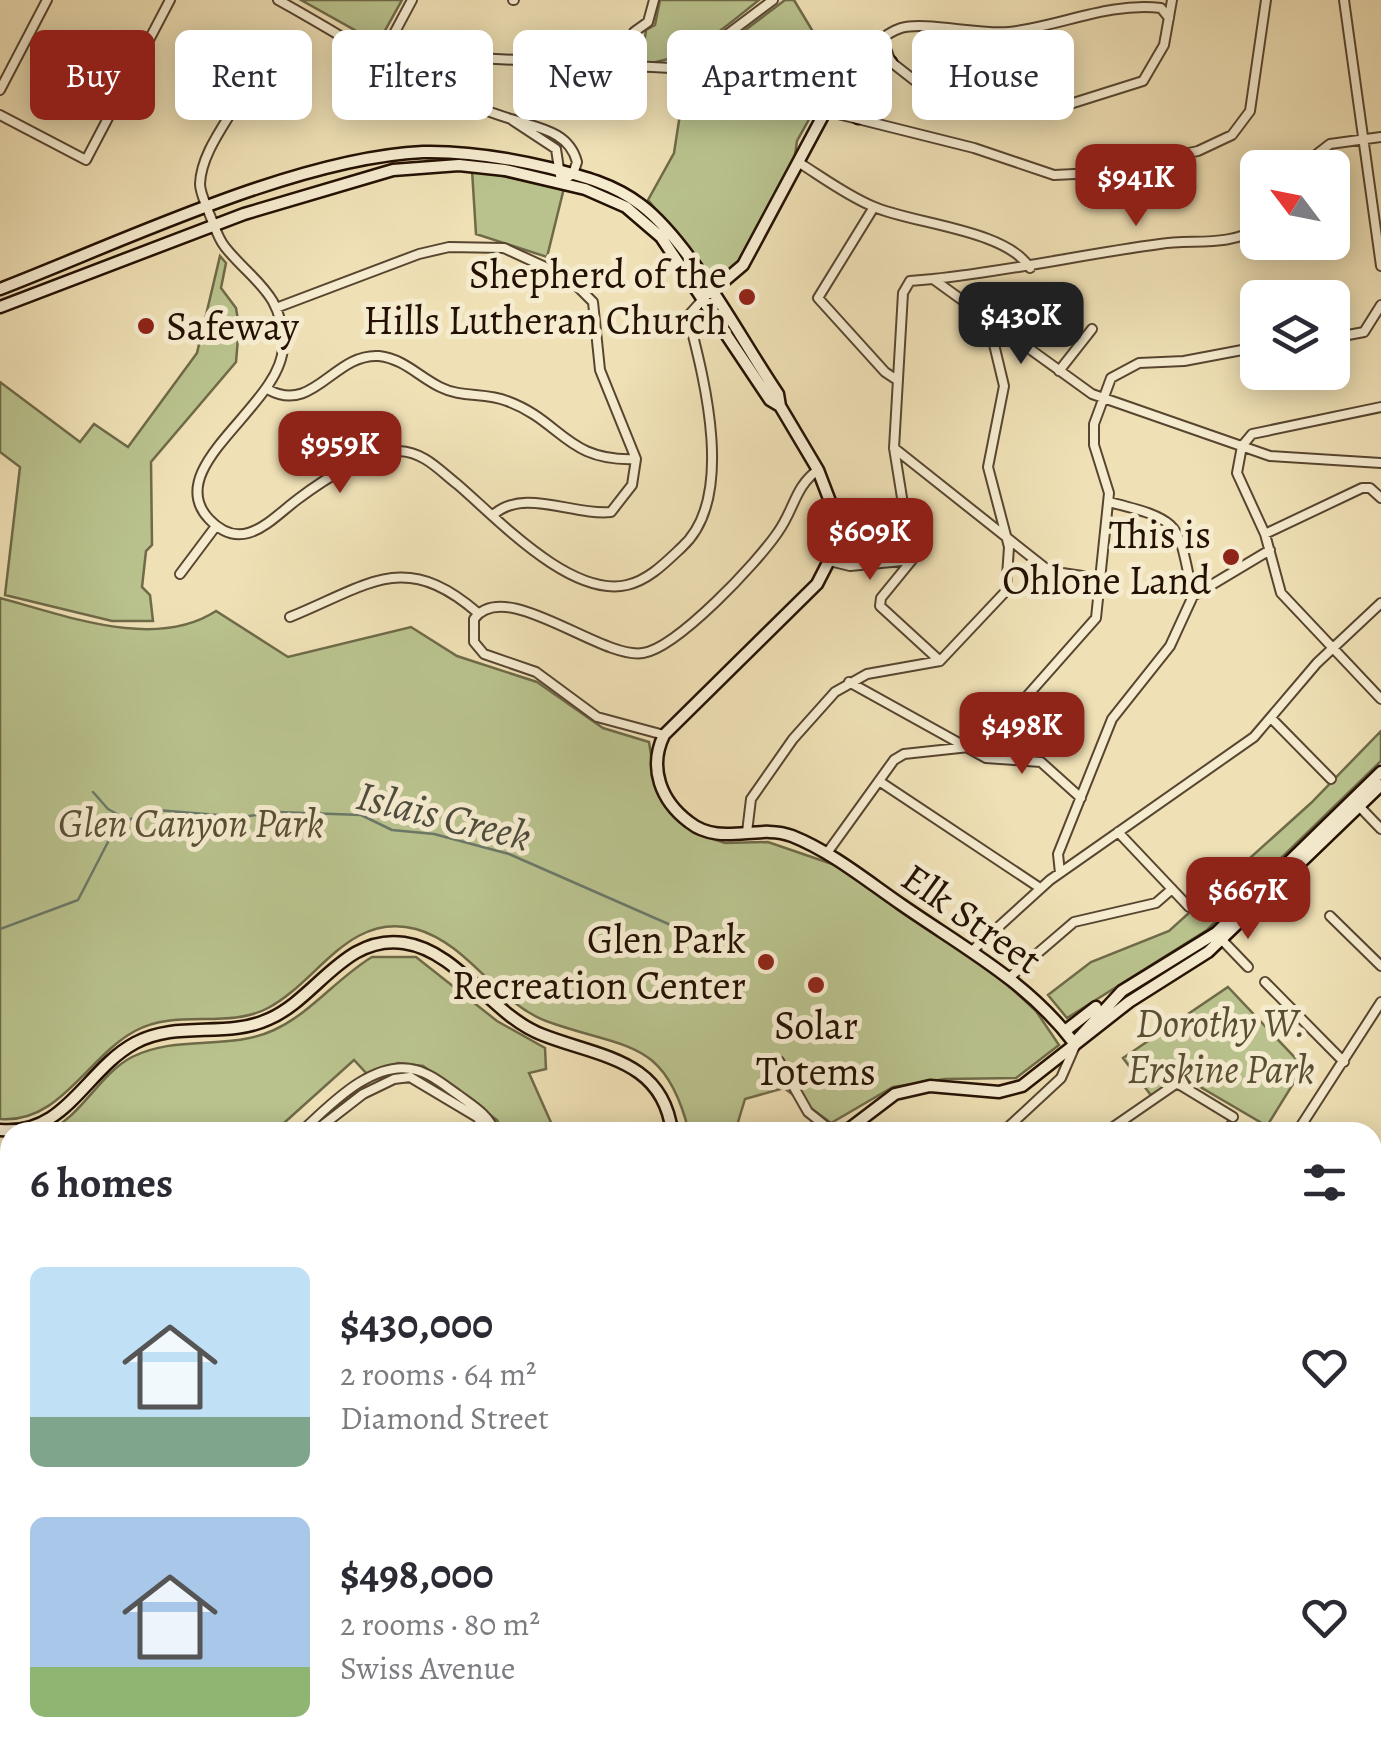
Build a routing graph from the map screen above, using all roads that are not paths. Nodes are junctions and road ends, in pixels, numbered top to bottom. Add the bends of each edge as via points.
1 (47, 0) edge
2 (170, 0) edge
3 (278, 0) edge
4 (412, 0) edge
5 (654, 0) edge
6 (773, 0) edge
7 (1172, 0) edge
8 (1266, 0) edge
9 (1344, 0) edge
10 (1161, 8) junction
11 (1169, 18) junction
12 (332, 30) edge
13 (396, 30) edge
14 (637, 30) edge
15 (892, 33) edge
16 (493, 59) edge
17 (892, 63) edge
18 (0, 90) edge
19 (493, 112) edge
20 (0, 115) edge
21 (227, 120) edge
22 (512, 120) junction
23 (821, 120) edge
24 (866, 120) edge
25 (1381, 137) edge
26 (1362, 140) junction
27 (1320, 150) edge
28 (798, 162) junction
29 (556, 170) junction
30 (573, 174) junction
31 (561, 182) junction
32 (874, 207) junction
33 (208, 209) junction
34 (214, 225) junction
35 (1240, 234) edge
36 (1381, 266) edge
37 (1030, 268) junction
38 (933, 279) junction
39 (0, 289) edge
40 (706, 296) junction
41 (1381, 305) edge
42 (0, 307) edge
43 (276, 308) junction
44 (998, 326) junction
45 (1092, 329) dead end
46 (1350, 335) edge
47 (1240, 350) edge
48 (1059, 372) junction
49 (898, 380) junction
50 (269, 390) junction
51 (1102, 398) junction
52 (1381, 407) edge
53 (1242, 446) junction
54 (894, 448) junction
55 (636, 459) junction
56 (1381, 463) edge
57 (818, 470) junction
58 (1381, 498) edge
59 (1109, 502) junction
60 (493, 515) junction
61 (216, 526) junction
62 (1265, 534) junction
63 (1007, 539) junction
64 (1270, 550) junction
65 (912, 560) junction
66 (830, 561) junction
67 (180, 574) dead end
68 (1102, 579) junction
69 (1194, 596) junction
70 (1381, 603) edge
71 (478, 612) junction
72 (290, 617) dead end
73 (1332, 648) junction
74 (940, 661) junction
75 (848, 682) junction
76 (1381, 699) edge
77 (1271, 718) junction
78 (664, 735) junction
79 (969, 747) junction
80 (1381, 772) edge
81 (1331, 779) dead end
82 (879, 781) junction
83 (1381, 785) edge
84 (1080, 798) junction
85 (1356, 803) junction
86 (1381, 829) edge
87 (748, 832) junction
88 (1118, 832) junction
89 (826, 853) junction
90 (1060, 873) junction
91 (1040, 888) junction
92 (1172, 889) junction
93 (1189, 907) dead end
94 (1330, 916) dead end
95 (1222, 940) junction
96 (973, 950) junction
97 (1381, 966) edge
98 (1248, 967) dead end
99 (1010, 977) junction
100 (1265, 982) dead end
101 (1122, 992) junction
102 (1381, 1002) edge
103 (1065, 1031) junction
104 (1074, 1043) junction
105 (780, 1061) dead end
106 (1344, 1062) junction
107 (1193, 1072) dead end
108 (1177, 1083) junction
109 (44, 1122) edge
110 (313, 1122) edge
111 (327, 1122) edge
112 (481, 1122) edge
113 (486, 1122) edge
114 (669, 1122) edge
115 (820, 1122) edge
116 (858, 1122) edge
117 (1013, 1122) edge
118 (1120, 1122) edge
119 (1231, 1122) edge
120 (1304, 1122) edge

1 - 18 street
2 - 20 street via 86,160
3 - 12 street
4 - 13 street
5 - 14 street via 648,22
6 - 16 street via 700,55 671,68
7 - 10 street
7 - 11 street
8 - 24 street via 1250,112 1232,135 1208,148 1054,175
9 - 26 street
10 - 11 street
10 - 15 street via 1113,8 1011,32 906,27
11 - 17 street via 1161,54 1143,81 1070,104 1019,106 960,94 914,80
19 - 22 street
21 - 33 street via 206,158 200,186
22 - 29 street via 556,149
22 - 30 street via 568,142 577,162
23 - 28 main road
25 - 26 street
26 - 27 street
26 - 36 street
28 - 32 street
28 - 40 main road via 743,265
29 - 30 main road
29 - 31 street
29 - 33 main road via 476,154 391,155
30 - 31 street
30 - 40 main road via 621,192 650,212
31 - 34 main road via 490,167 410,167 357,177
31 - 40 main road via 607,197 644,220
32 - 37 street via 963,230
32 - 49 street via 818,298
33 - 34 street
33 - 39 main road
34 - 42 main road
34 - 43 street
35 - 37 street
37 - 38 street
38 - 44 street
38 - 49 street via 910,281 903,289
40 - 57 main road via 778,394
40 - 60 street via 688,316 713,486 700,525 685,544 649,576 602,586 554,564
41 - 46 street via 1364,332
43 - 50 street via 283,348
43 - 55 street via 432,250 476,245 513,252 569,278 593,302 600,370
44 - 48 street
44 - 63 street via 992,336 1004,391 988,468
45 - 48 street
47 - 51 street via 1131,365 1112,378
48 - 51 street
49 - 54 street
50 - 55 street via 302,396 348,364 382,356 449,392 513,403 596,458
50 - 61 street via 199,474 199,502
51 - 53 street
51 - 59 street via 1093,435
52 - 53 street via 1256,432
53 - 56 street via 1284,458
53 - 62 street via 1237,474
54 - 63 street
54 - 65 street
55 - 60 street via 632,485 611,512 514,502
57 - 66 main road via 835,510
57 - 71 street via 802,482 771,542 659,649 618,653 532,613 502,606
58 - 62 street via 1362,488
59 - 68 street
59 - 69 street via 1171,522
60 - 61 street via 428,460 393,451 303,495 261,530 244,534
61 - 67 street
62 - 64 street
63 - 68 street via 1054,574
63 - 74 street via 1006,591
64 - 69 street
64 - 73 street via 1284,598
65 - 66 street via 850,566
65 - 74 street via 880,606
66 - 78 main road via 802,601
68 - 79 street via 1092,624 1003,726
69 - 84 street via 1170,646 1112,719
70 - 73 street
71 - 72 street via 408,574
71 - 78 street via 472,634 484,654 526,667 597,717
73 - 76 street
73 - 77 street
74 - 75 street
75 - 79 street
75 - 87 street via 769,772 748,809
77 - 81 street
77 - 88 street via 1254,737
78 - 87 main road, Elk Street via 656,768 670,802 701,830
79 - 82 street via 899,756
79 - 84 street via 986,758 1041,762
80 - 85 main road
82 - 89 street
82 - 91 street
83 - 85 main road
84 - 90 street via 1056,861
85 - 86 street
85 - 95 main road
85 - 101 main road via 1216,933
87 - 89 main road, Elk Street via 782,833
88 - 90 street
88 - 92 street
89 - 96 main road, Elk Street
90 - 91 street
91 - 96 street
92 - 93 street
92 - 99 street via 1156,903 1066,926
94 - 97 street
95 - 98 street
95 - 104 main road
96 - 99 main road, Elk Street
99 - 103 main road, Elk Street
100 - 106 street
101 - 103 main road
101 - 104 main road
102 - 106 street
103 - 104 main road, Elk Street
104 - 116 main road via 1014,1090 936,1086 895,1094
104 - 117 street via 1062,1078
105 - 115 street
106 - 120 street
107 - 108 street
108 - 118 street
108 - 119 street
109 - 114 main road via 138,1042 179,1030 264,1022 356,952 396,942 436,956 528,1029 632,1066 661,1096
110 - 113 street via 360,1084 410,1068 429,1075
111 - 112 street via 363,1094 410,1077

